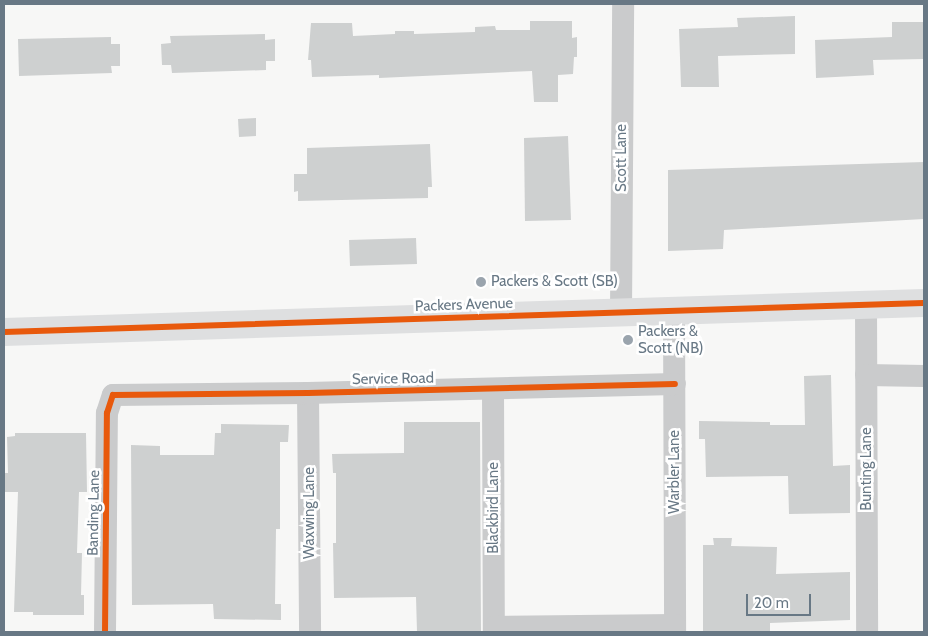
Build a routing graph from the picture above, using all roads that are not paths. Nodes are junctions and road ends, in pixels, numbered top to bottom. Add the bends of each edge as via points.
1 (623, 4) edge
2 (924, 303) edge
3 (866, 305) junction
4 (674, 311) junction
5 (621, 313) junction
6 (4, 332) edge
7 (866, 375) junction
8 (924, 376) edge
9 (675, 384) junction
10 (493, 389) junction
11 (308, 393) junction
12 (113, 395) joint
13 (494, 629) edge
14 (675, 629) edge
15 (105, 632) edge
16 (310, 632) edge
17 (867, 632) edge

1 - 5 street, Scott Lane
2 - 3 main road, Packers Avenue
3 - 4 main road, Packers Avenue
3 - 7 street, Bunting Lane
4 - 5 main road, Packers Avenue
4 - 9 street, Warbler Lane
5 - 6 main road, Packers Avenue
7 - 8 street
7 - 17 street, Bunting Lane
9 - 10 street, Service Road
9 - 14 street, Warbler Lane
10 - 11 street, Service Road
10 - 13 street, Blackbird Lane
11 - 12 street, Service Road
11 - 16 street, Waxwing Lane
12 - 15 street, Banding Lane via 107,413
13 - 14 street, Blackbird Lane

